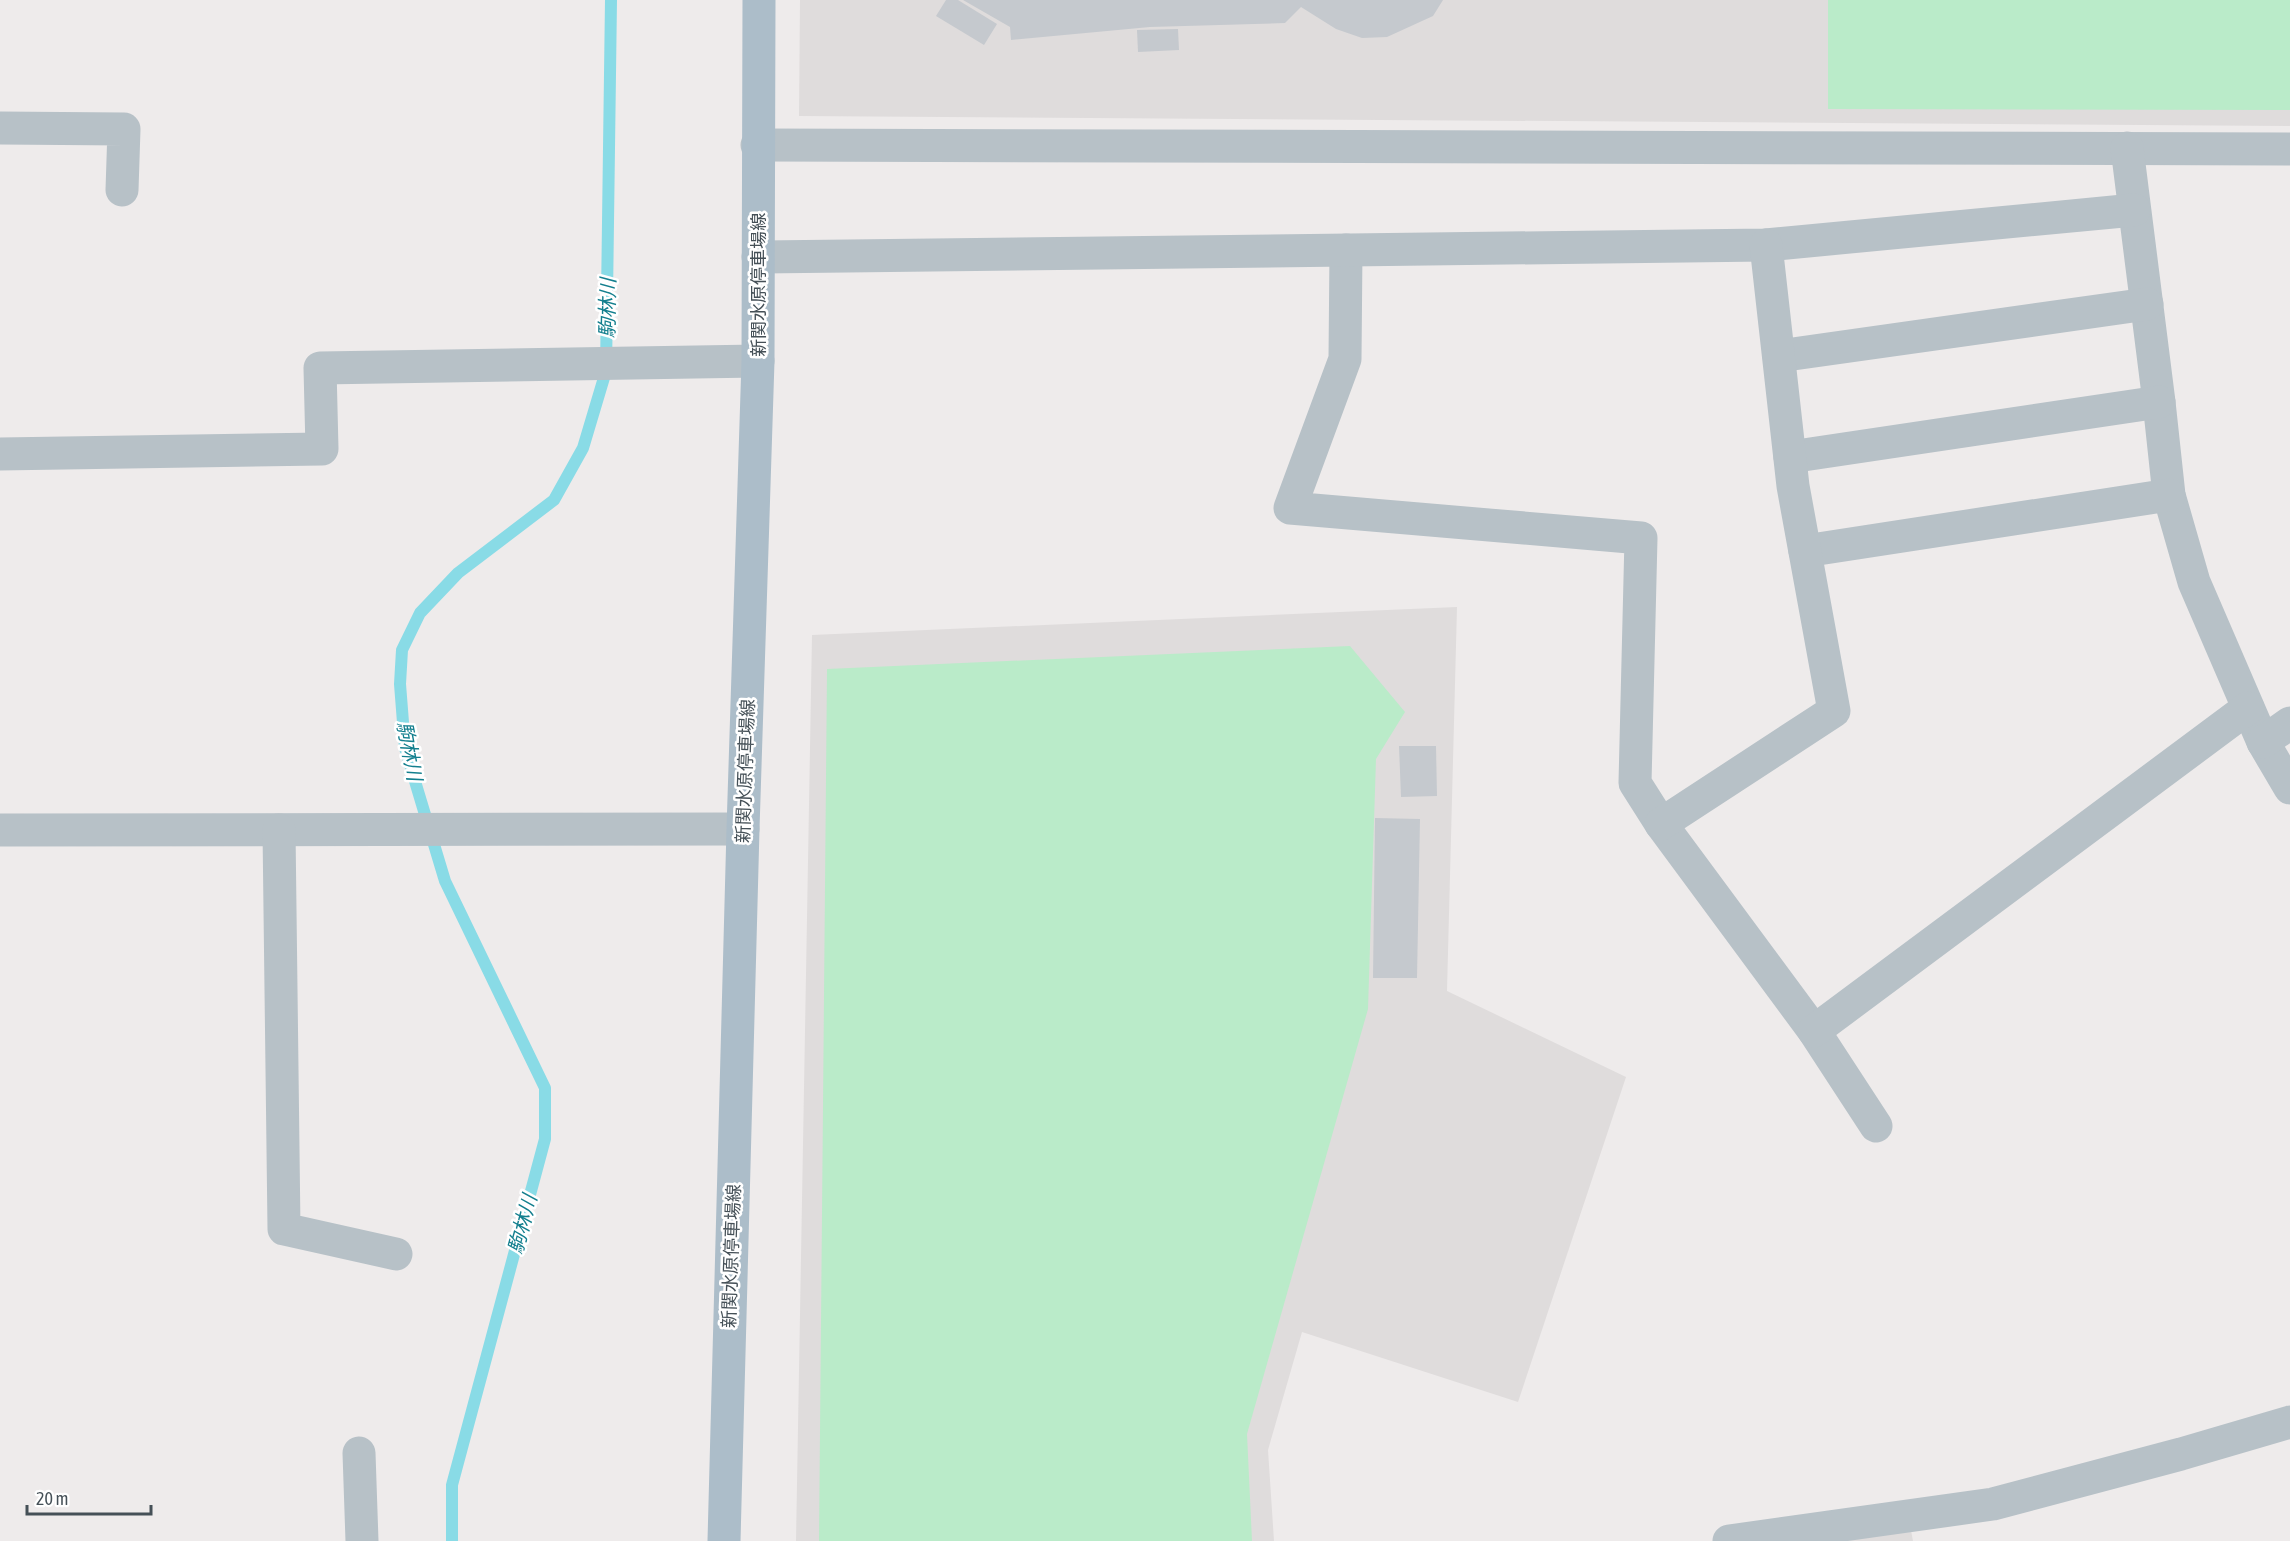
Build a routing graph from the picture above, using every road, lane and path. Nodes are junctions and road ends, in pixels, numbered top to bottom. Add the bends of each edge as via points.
1 (759, 0) edge
2 (0, 128) edge
3 (758, 145) junction
4 (2127, 148) junction
5 (2290, 149) edge
6 (122, 190) dead end
7 (2134, 210) junction
8 (1766, 245) junction
9 (1346, 250) junction
10 (758, 257) junction
11 (2147, 304) junction
12 (1779, 356) junction
13 (758, 361) junction
14 (2159, 402) junction
15 (0, 454) edge
16 (1790, 457) junction
17 (2169, 495) junction
18 (1805, 552) junction
19 (2248, 708) junction
20 (2290, 723) edge
21 (2263, 742) junction
22 (2290, 788) edge
23 (1661, 824) junction
24 (743, 829) junction
25 (0, 830) edge
26 (279, 830) junction
27 (1814, 1031) junction
28 (1876, 1126) dead end
29 (396, 1254) dead end
30 (2290, 1422) edge
31 (359, 1453) dead end
32 (362, 1541) edge
33 (724, 1541) edge
34 (1728, 1541) edge

1 - 3 main road, 新関水原停車場線
2 - 6 street via 124,129
3 - 4 street
3 - 10 main road, 新関水原停車場線
4 - 5 street
4 - 7 street
7 - 8 street
7 - 11 street
8 - 9 street
8 - 12 street
9 - 10 street
9 - 23 street via 1345,359 1290,508 1641,538 1635,783
10 - 13 main road, 新関水原停車場線
11 - 12 street
11 - 14 street
12 - 16 street
13 - 15 street via 320,368 322,449
13 - 24 main road, 新関水原停車場線
14 - 16 street
14 - 17 street
16 - 18 street
17 - 18 street
17 - 19 street via 2194,582
18 - 23 street via 1834,711
19 - 21 street
19 - 27 street
20 - 21 street
21 - 22 street
23 - 27 street
24 - 26 street
24 - 33 main road, 新関水原停車場線
25 - 26 street
26 - 29 street via 284,1229
27 - 28 street
30 - 34 street via 1993,1504
31 - 32 street

